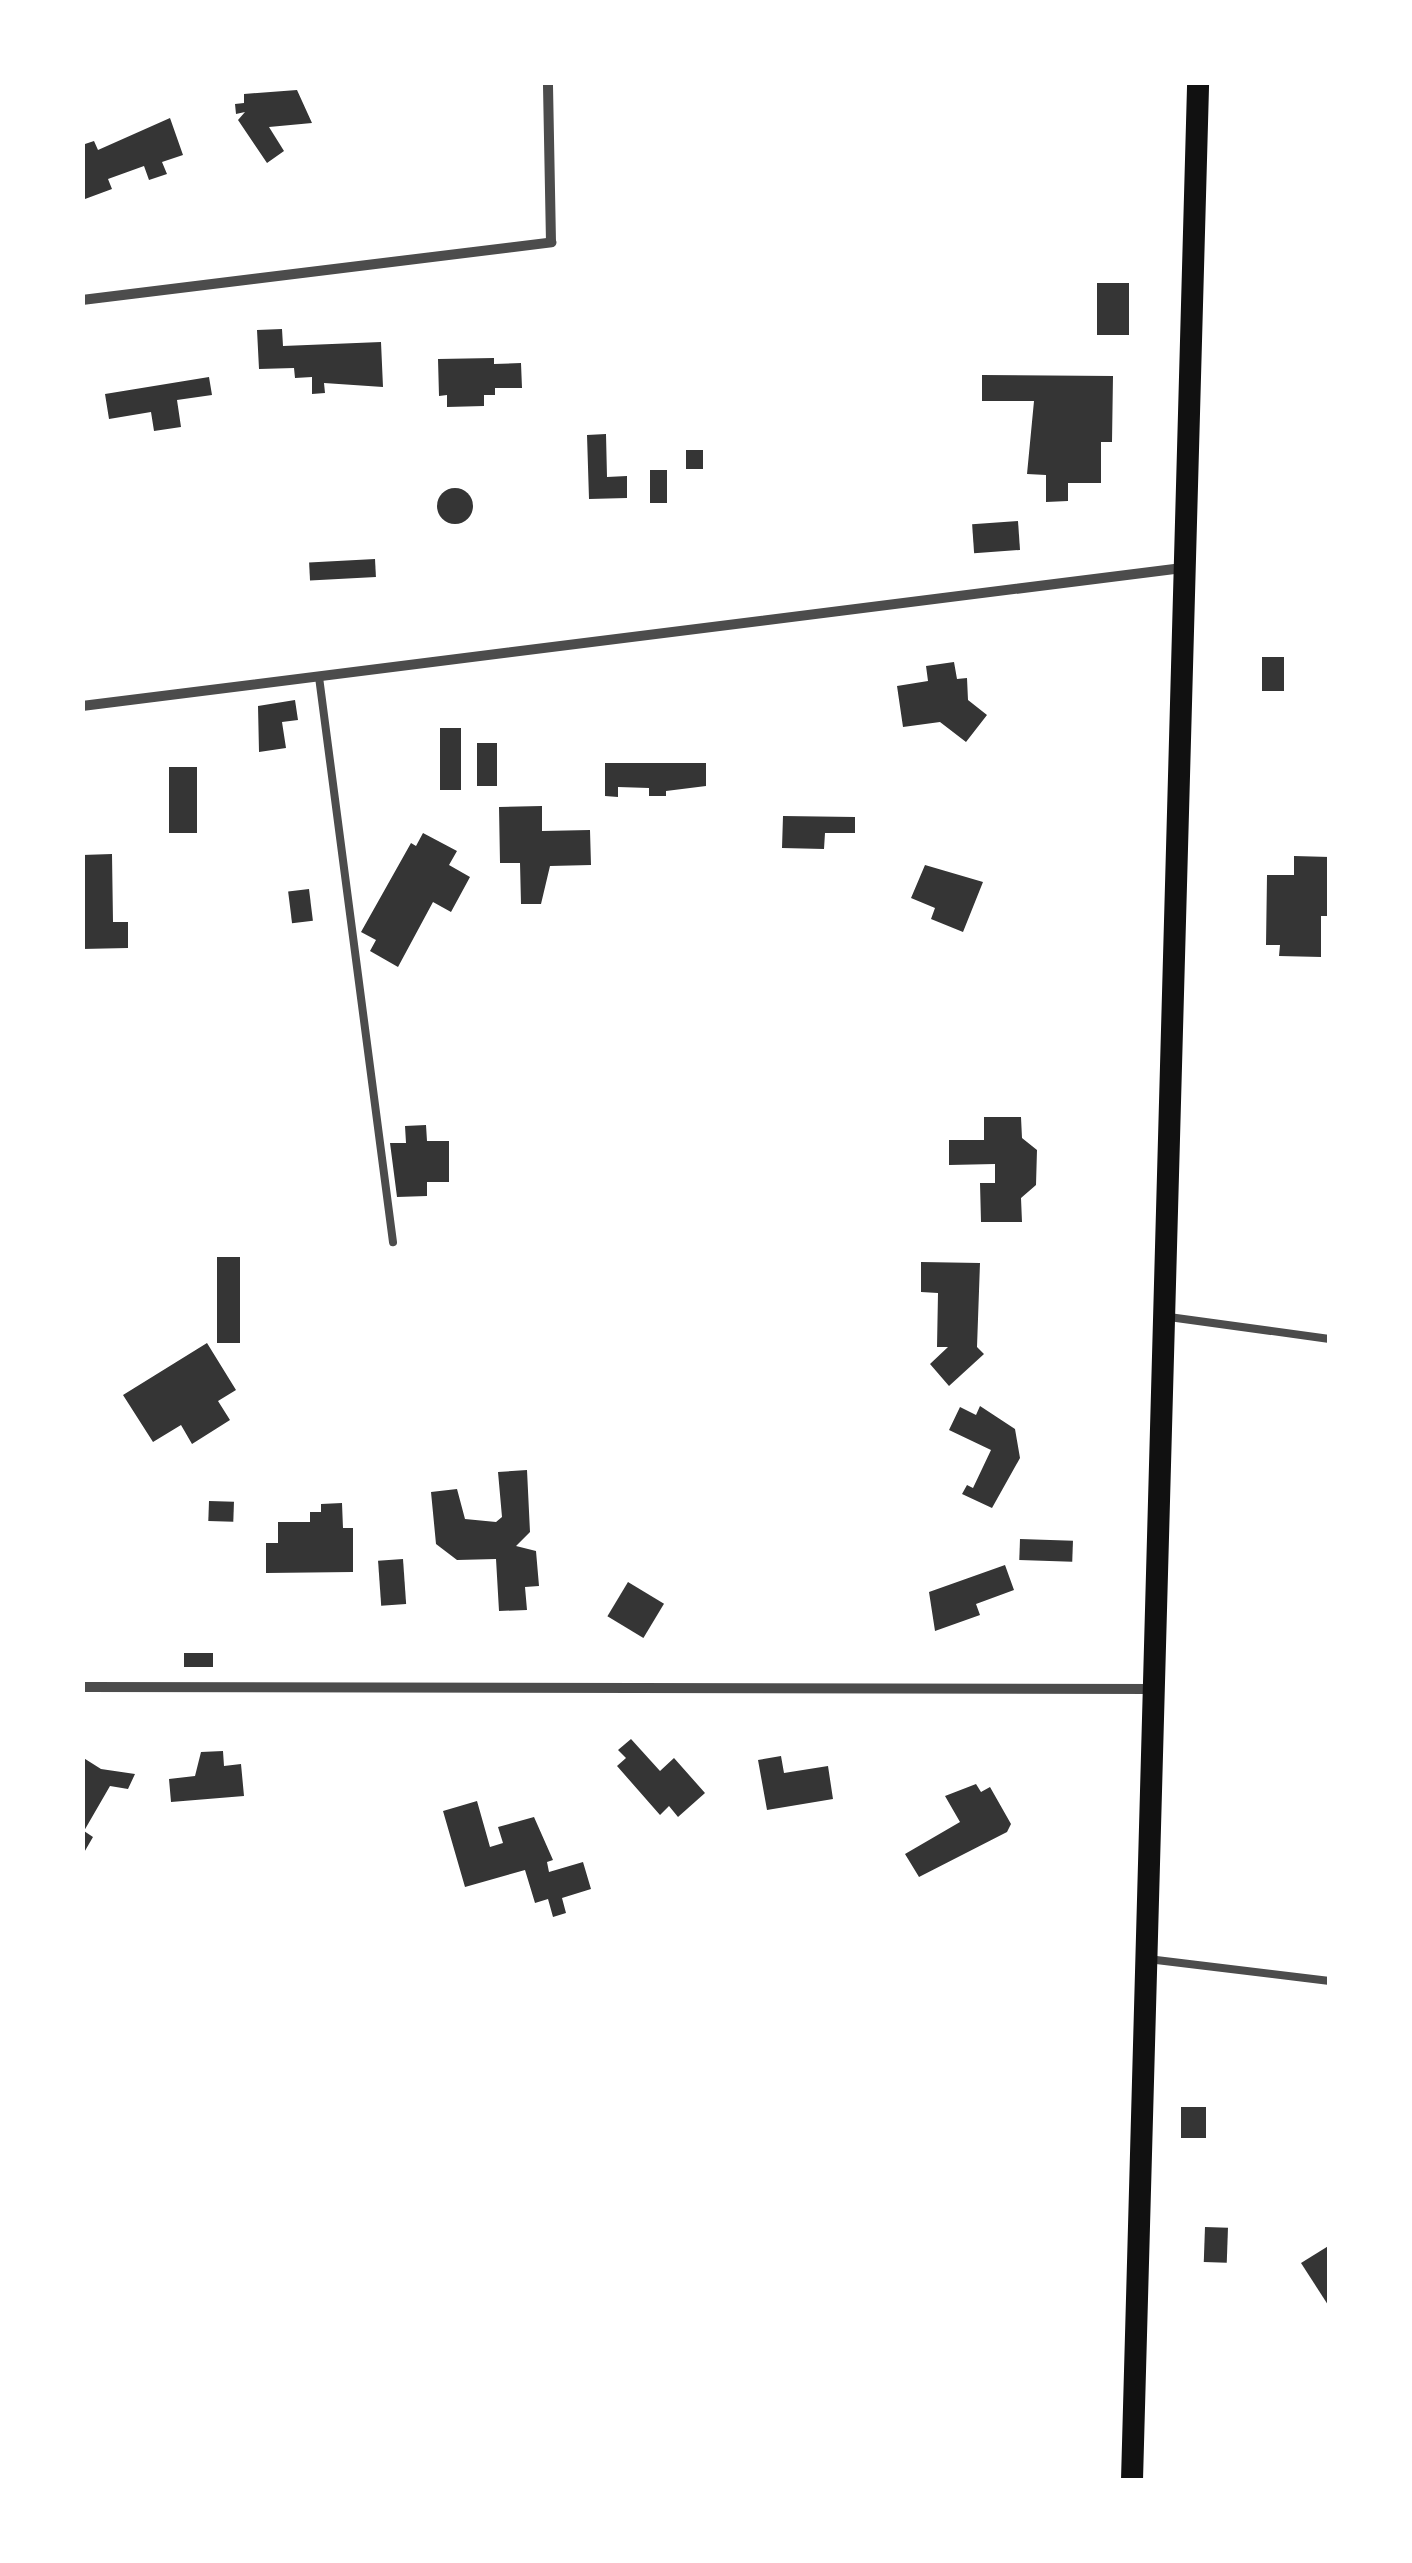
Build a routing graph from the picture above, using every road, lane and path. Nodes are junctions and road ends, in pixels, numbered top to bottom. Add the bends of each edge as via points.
1 (548, 82) edge
2 (1198, 82) edge
3 (82, 300) edge
4 (1188, 568) junction
5 (319, 676) junction
6 (82, 706) edge
7 (393, 1242) dead end
8 (1169, 1317) junction
9 (1330, 1339) edge
10 (82, 1686) edge
11 (1156, 1689) junction
12 (1148, 1959) junction
13 (1330, 1981) edge
14 (1132, 2480) edge

1 - 3 street via 551,242
2 - 4 main road
4 - 5 street
4 - 8 main road
5 - 6 street
5 - 7 lane
8 - 9 lane
8 - 11 main road
10 - 11 street
11 - 12 main road
12 - 13 lane
12 - 14 main road

